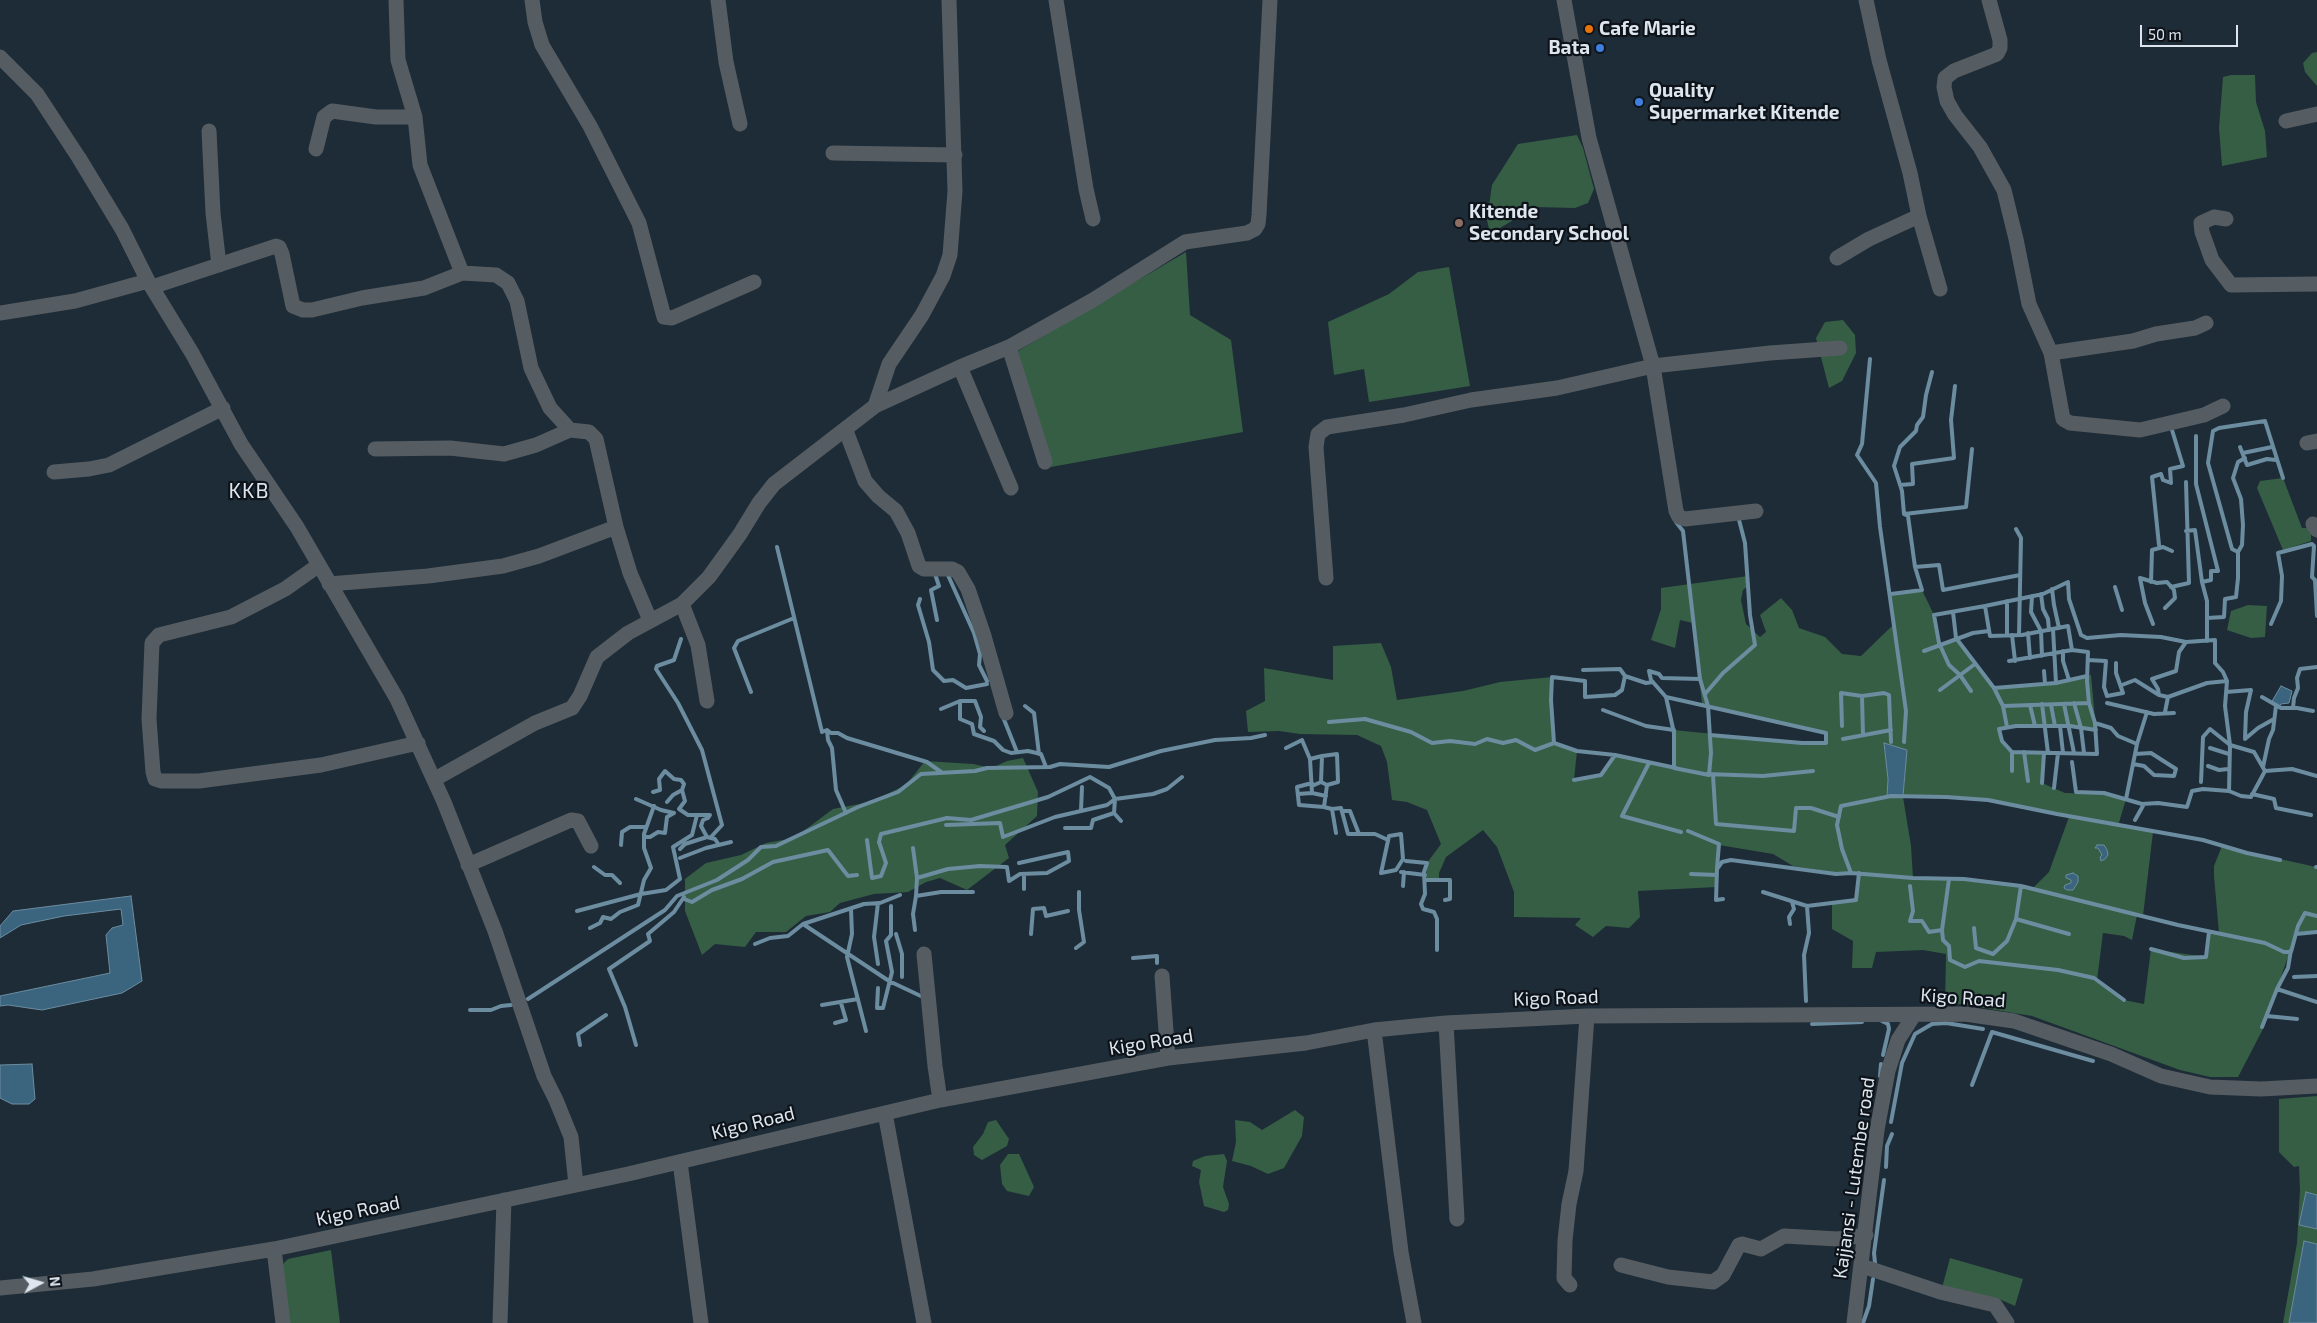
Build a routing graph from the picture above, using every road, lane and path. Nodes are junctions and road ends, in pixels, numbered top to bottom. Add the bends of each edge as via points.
1 (396, 0) edge
2 (532, 0) edge
3 (718, 0) edge
4 (949, 0) edge
5 (1056, 0) edge
6 (1270, 0) edge
7 (1564, 0) edge
8 (1866, 0) edge
9 (1989, 0) edge
10 (0, 57) edge
11 (2317, 114) edge
12 (415, 117) junction
13 (2286, 121) dead end
14 (740, 124) dead end
15 (209, 131) dead end
16 (316, 149) dead end
17 (833, 153) dead end
18 (954, 155) junction
19 (1919, 216) junction
20 (1093, 219) dead end
21 (2226, 219) dead end
22 (1837, 258) dead end
23 (219, 265) junction
24 (462, 273) junction
25 (754, 282) dead end
26 (150, 284) junction
27 (2317, 284) edge
28 (1940, 289) dead end
29 (0, 313) edge
30 (2206, 323) dead end
31 (1009, 347) junction
32 (1840, 348) dead end
33 (2051, 353) junction
34 (960, 366) junction
35 (1654, 366) junction
36 (875, 406) junction
37 (2224, 406) dead end
38 (222, 408) junction
39 (570, 430) junction
40 (846, 430) junction
41 (375, 449) dead end
42 (1045, 462) dead end
43 (54, 472) dead end
44 (1011, 488) dead end
45 (1756, 511) dead end
46 (616, 527) junction
47 (318, 565) junction
48 (1326, 578) dead end
49 (329, 584) junction
50 (682, 604) junction
51 (650, 620) junction
52 (707, 701) dead end
53 (1006, 713) dead end
54 (418, 743) junction
55 (435, 779) junction
56 (591, 846) dead end
57 (468, 865) junction
58 (924, 954) dead end
59 (1162, 976) dead end
60 (1914, 1015) junction
61 (1587, 1016) junction
62 (1446, 1023) junction
63 (1374, 1030) junction
64 (1168, 1058) junction
65 (2317, 1086) edge
66 (940, 1100) junction
67 (885, 1113) junction
68 (680, 1162) junction
69 (576, 1185) junction
70 (504, 1200) junction
71 (1458, 1219) dead end
72 (1866, 1235) junction
73 (274, 1249) junction
74 (1621, 1266) dead end
75 (1862, 1266) junction
76 (1570, 1285) dead end
77 (0, 1288) edge
78 (283, 1323) edge
79 (500, 1323) edge
80 (701, 1323) edge
81 (924, 1323) edge
82 (1414, 1323) edge
83 (1854, 1323) edge
84 (2007, 1323) edge

1 - 12 street via 398,60
2 - 25 street via 542,45 590,126 639,223 664,317 672,318
3 - 14 street via 726,62
4 - 18 street
5 - 20 street
6 - 31 street via 1259,215 1255,229 1185,242 1093,300
7 - 35 street via 1589,138
8 - 19 street
9 - 33 street via 2000,48 1996,54 1954,71 1946,78 1944,86 1955,115 1980,148 2004,190 2028,304
10 - 26 street via 37,94 52,116 122,229
11 - 13 street
12 - 16 street via 376,117 332,111 324,117
12 - 24 street via 420,164
15 - 23 street
17 - 18 street
18 - 36 street via 950,255 943,276 922,315 889,364
19 - 22 street
19 - 28 street
21 - 27 street via 2214,217 2201,223 2212,260 2231,285
23 - 24 street via 279,247 293,306 303,310 424,288
23 - 26 street
24 - 39 street via 496,275 508,283 517,301 531,368 550,408
26 - 29 street via 75,302
26 - 38 street
30 - 33 street via 2133,341
31 - 34 street
31 - 42 street
32 - 35 street
33 - 37 street via 2060,411 2063,419 2070,423 2140,430
34 - 36 street
34 - 44 street
35 - 45 street via 1668,470 1680,517 1701,518
35 - 48 street via 1557,388 1471,400 1321,430 1316,447
36 - 40 street
38 - 43 street via 108,465
38 - 47 street via 240,444 297,527
39 - 41 street via 504,454 450,448
39 - 46 street via 589,432 596,439
40 - 50 street via 774,484 709,577
40 - 53 street via 865,481 896,511 908,533 919,566 924,569 952,569 958,572 968,589
46 - 49 street via 539,556 502,566
46 - 51 street via 630,573
47 - 49 street
47 - 54 street via 286,589 231,617 159,635 152,642 149,719 155,779 199,780 321,765
49 - 54 street via 397,699
50 - 51 street
50 - 52 street via 698,645
51 - 55 street via 597,658 572,708 535,724
54 - 55 street
55 - 57 street
56 - 57 street via 578,821 571,820
57 - 69 street via 495,931 544,1076 571,1137
58 - 66 street
59 - 64 street
60 - 61 street, Kigo Road
60 - 65 street, Kigo Road via 1965,1014 2014,1021 2111,1054 2161,1076 2210,1087
60 - 72 street, Kajjansi - Lutembe road via 1898,1040 1888,1071 1877,1130
61 - 62 street, Kigo Road
61 - 76 street via 1576,1171 1564,1257 1564,1278
62 - 63 street, Kigo Road
62 - 71 street
63 - 64 street, Kigo Road via 1306,1043
63 - 82 street via 1401,1252
64 - 66 street, Kigo Road
66 - 67 street, Kigo Road
67 - 68 street, Kigo Road
67 - 81 street
68 - 69 street, Kigo Road
68 - 80 street
69 - 70 street, Kigo Road
70 - 73 street, Kigo Road
70 - 79 street
72 - 74 street via 1838,1238 1784,1236 1761,1249 1742,1244 1723,1275 1713,1282 1668,1277
72 - 75 street, Kajjansi - Lutembe road
73 - 77 street, Kigo Road via 93,1279
73 - 78 street
75 - 83 street, Kajjansi - Lutembe road
75 - 84 street via 1940,1292 1995,1305

